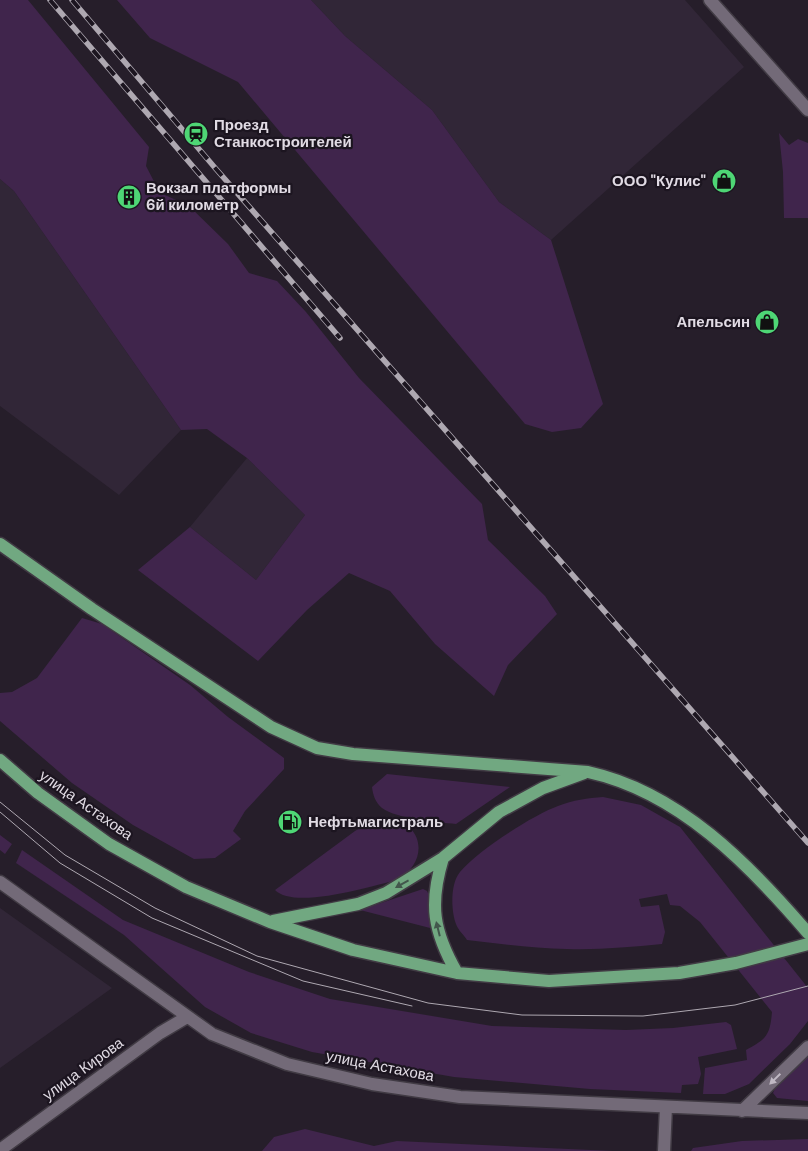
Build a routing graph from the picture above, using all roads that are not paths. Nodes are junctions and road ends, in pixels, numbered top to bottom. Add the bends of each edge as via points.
1 (710, 0) edge
2 (808, 110) edge
3 (0, 544) edge
4 (0, 760) edge
5 (588, 772) junction
6 (444, 858) junction
7 (0, 882) edge
8 (270, 922) junction
9 (808, 933) edge
10 (808, 944) edge
11 (457, 973) junction
12 (187, 1017) junction
13 (808, 1047) edge
14 (666, 1107) junction
15 (742, 1111) junction
16 (808, 1113) edge
17 (0, 1150) edge
18 (664, 1151) edge

1 - 2 street
3 - 5 main road via 271,727 317,748 353,754
4 - 8 main road, улица Астахова via 38,793 109,844 186,887
5 - 6 main road via 543,788 499,812
5 - 9 main road via 612,777 658,797 704,829 778,898
6 -> 8 main road via 386,893 358,904
11 -> 6 main road via 443,948 436,920 435,886
7 - 12 street, улица Астахова
8 - 11 main road, улица Астахова via 353,950
10 - 11 main road, улица Астахова via 736,963 679,973 549,982
12 - 14 street, улица Астахова via 212,1034 287,1064 372,1084 460,1097
12 - 17 street, улица Кирова via 160,1033
13 -> 15 street
14 - 15 street, улица Астахова
14 - 18 street
15 - 16 street, улица Астахова

